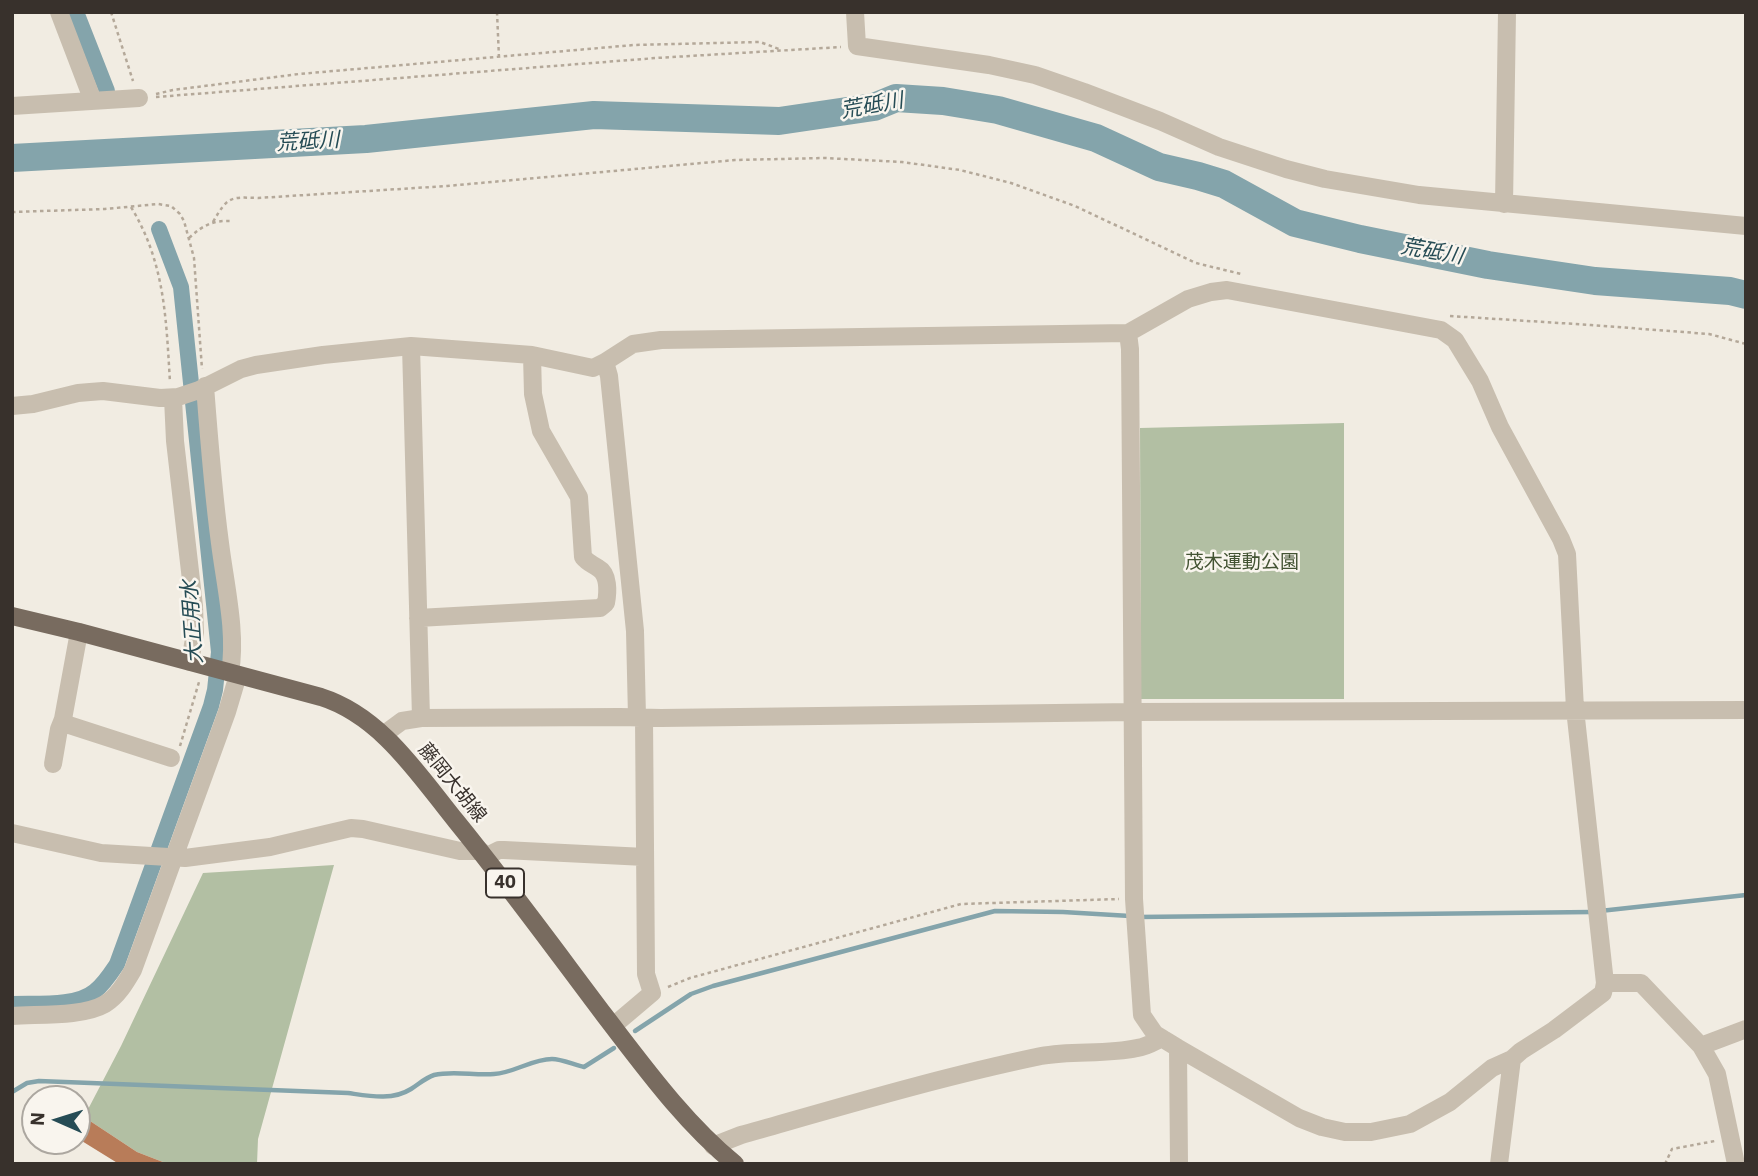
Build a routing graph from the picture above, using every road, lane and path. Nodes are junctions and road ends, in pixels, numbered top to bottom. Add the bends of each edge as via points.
1 (59, 12) edge
2 (111, 12) edge
3 (496, 12) edge
4 (855, 12) edge
5 (1507, 12) edge
6 (857, 46) junction
7 (781, 50) junction
8 (499, 58) junction
9 (139, 98) junction
10 (93, 101) junction
11 (12, 106) edge
12 (1504, 204) junction
13 (131, 206) junction
14 (12, 212) edge
15 (233, 221) dead end
16 (213, 222) junction
17 (1746, 226) edge
18 (189, 238) junction
19 (1250, 276) dead end
20 (1440, 316) dead end
21 (1128, 333) junction
22 (1746, 344) edge
23 (411, 346) junction
24 (532, 355) junction
25 (605, 362) junction
26 (202, 388) junction
27 (175, 397) junction
28 (12, 407) edge
29 (12, 615) edge
30 (418, 618) junction
31 (79, 632) junction
32 (216, 669) junction
33 (1575, 709) junction
34 (1746, 710) edge
35 (1134, 712) junction
36 (421, 718) junction
37 (640, 718) junction
38 (62, 721) junction
39 (383, 734) junction
40 (171, 758) joint
41 (53, 764) dead end
42 (12, 833) edge
43 (483, 854) junction
44 (172, 857) junction
45 (645, 857) junction
46 (1135, 899) junction
47 (1605, 983) junction
48 (652, 993) junction
49 (12, 1016) edge
50 (613, 1026) junction
51 (1746, 1029) edge
52 (1162, 1038) junction
53 (1702, 1046) junction
54 (1178, 1048) junction
55 (1512, 1059) junction
56 (1731, 1138) junction
57 (713, 1146) junction
58 (734, 1164) edge
59 (1179, 1164) edge
60 (1499, 1164) edge
61 (1665, 1164) edge
62 (1736, 1164) edge

1 - 10 street
2 - 9 path
3 - 8 path
4 - 6 street
5 - 12 street
6 - 7 path
6 - 12 street via 1035,75 1219,147 1325,179
7 - 8 path via 760,42 634,45
7 - 9 path
8 - 9 path via 299,74
9 - 10 street
10 - 11 street
12 - 17 street
13 - 14 path
13 - 18 path via 171,206 180,214
13 - 27 path via 144,228 160,277 170,386
15 - 16 path
16 - 18 path
16 - 19 path via 226,201 236,197 447,186 735,160 902,162 1011,183 1075,206 1196,263
18 - 26 path
20 - 22 path via 1709,334
21 - 25 street via 661,340 633,344
21 - 33 street via 1188,299 1227,289 1441,330 1455,340 1567,554
21 - 35 street
23 - 24 street
23 - 26 street via 256,365
23 - 30 street
24 - 25 street via 593,368
24 - 30 street via 537,416 579,497 581,550 592,566 603,572 606,603 600,608
25 - 37 street via 635,631
26 - 27 street
26 - 32 street via 231,626 232,661
27 - 28 street via 103,391
27 - 32 street via 175,441 195,633
29 - 31 main road, 藤岡大胡線 / 40
30 - 36 street
31 - 32 main road, 藤岡大胡線 / 40
31 - 38 street
32 - 39 main road, 藤岡大胡線 / 40 via 334,702
32 - 40 path via 176,756
32 - 44 street via 227,712
33 - 34 street
33 - 35 street
33 - 47 street
35 - 37 street
35 - 46 street
36 - 37 street
36 - 39 street via 402,721
37 - 45 street
38 - 40 street
38 - 41 street
39 - 43 main road, 藤岡大胡線 / 40
42 - 44 street via 101,853
43 - 44 street via 351,828 270,847
43 - 45 street via 499,850
43 - 50 main road, 藤岡大胡線 / 40
44 - 49 street via 133,970 114,996 104,1004 70,1013
45 - 48 street via 646,974
46 - 48 path via 961,904 690,978
46 - 52 street via 1142,1015
47 - 53 street via 1642,983
47 - 55 street via 1602,993
48 - 50 street
50 - 57 main road, 藤岡大胡線 / 40
51 - 53 street
52 - 54 street
52 - 57 street via 1140,1048 1044,1056 915,1087
53 - 56 street via 1717,1074
54 - 55 street via 1299,1118 1345,1132 1410,1125
54 - 59 street
55 - 60 street
56 - 61 path via 1672,1149
56 - 62 street
57 - 58 main road, 藤岡大胡線 / 40

